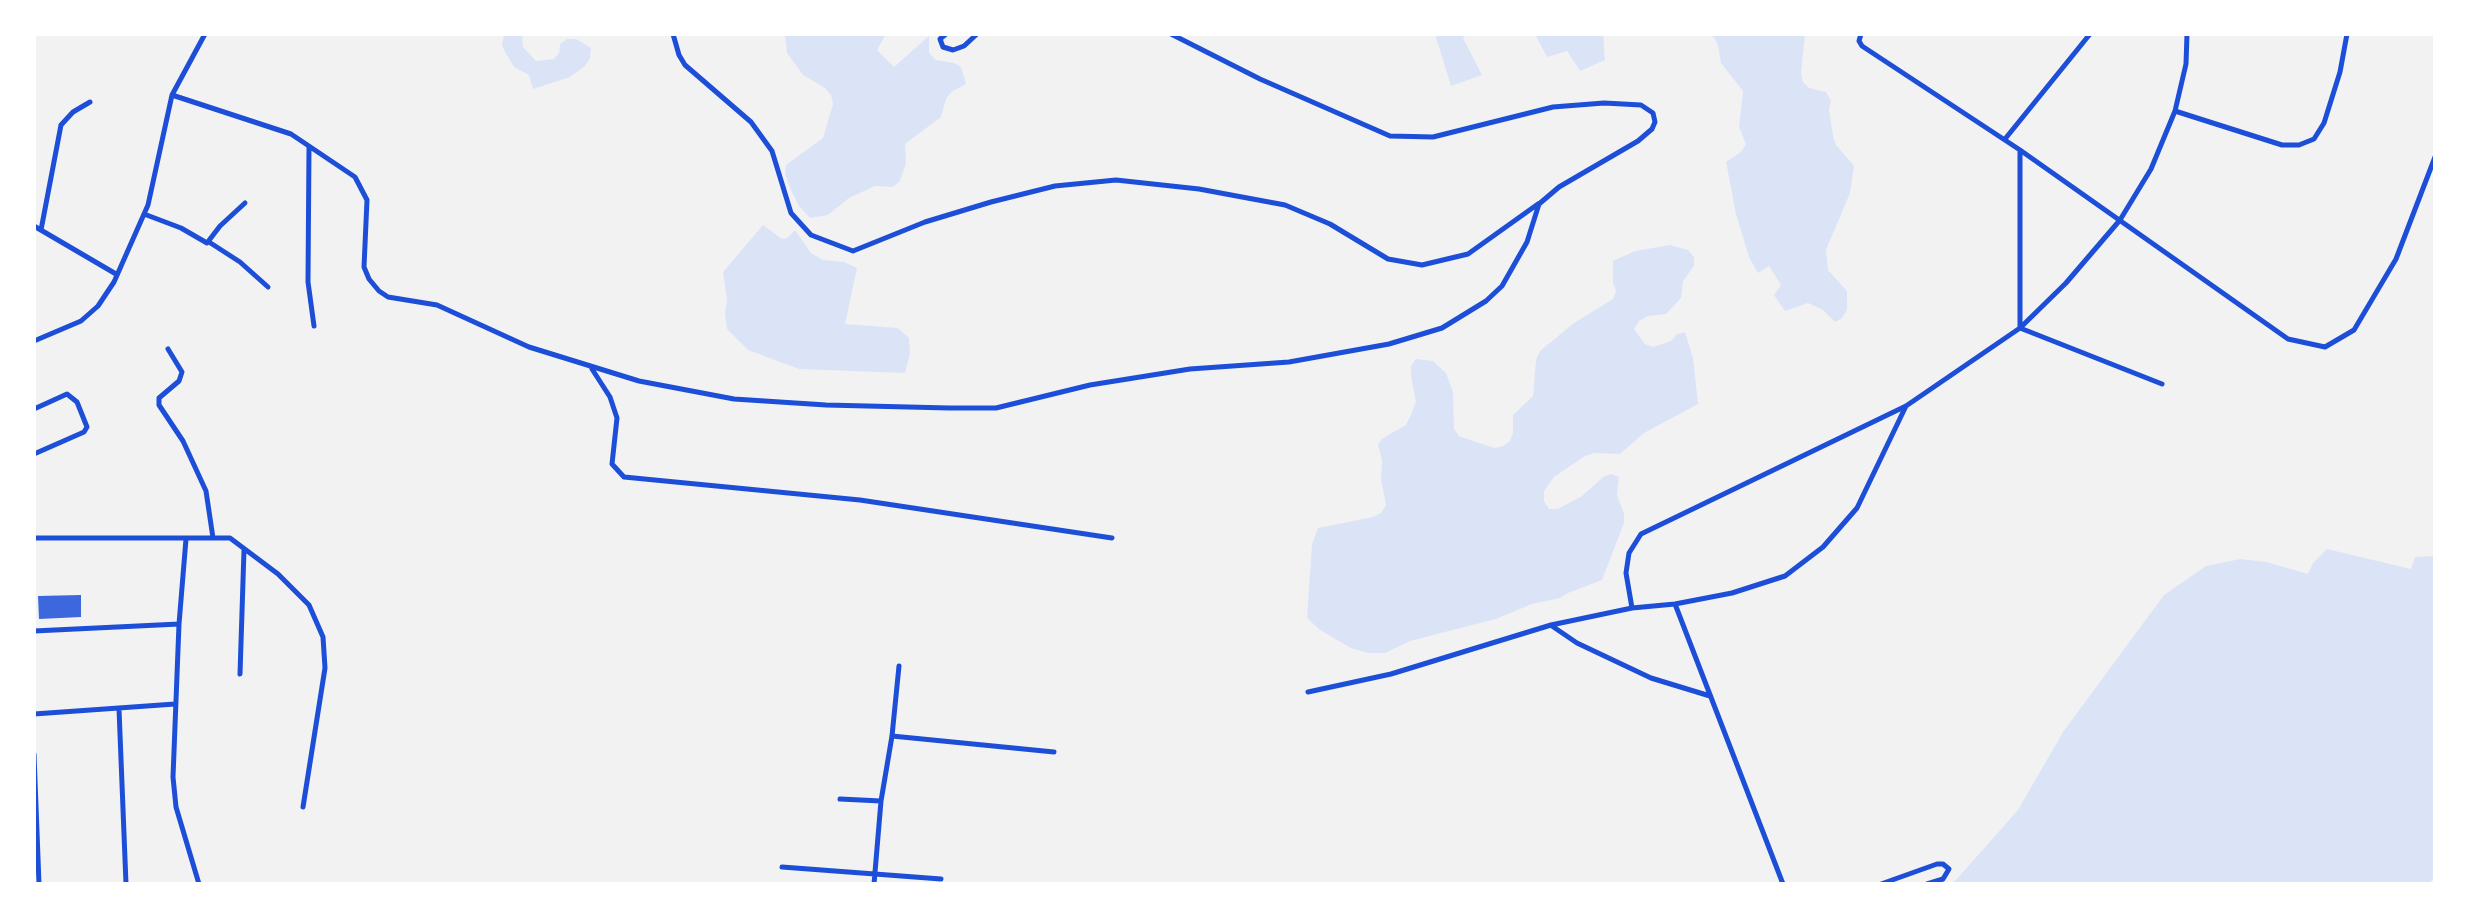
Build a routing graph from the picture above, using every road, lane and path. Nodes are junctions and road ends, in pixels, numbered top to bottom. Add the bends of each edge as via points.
1 (205, 34) edge
2 (673, 34) edge
3 (946, 34) edge
4 (977, 34) edge
5 (1171, 34) edge
6 (1861, 34) edge
7 (2090, 34) edge
8 (2187, 34) edge
9 (2347, 34) edge
10 (172, 95) junction
11 (90, 102) dead end
12 (2175, 111) junction
13 (2005, 139) junction
14 (309, 146) junction
15 (2020, 150) junction
16 (2435, 157) edge
17 (245, 203) dead end
18 (1539, 204) junction
19 (144, 214) junction
20 (2120, 220) junction
21 (37, 228) edge
22 (209, 242) junction
23 (116, 274) junction
24 (268, 287) dead end
25 (314, 326) dead end
26 (2020, 328) junction
27 (34, 341) edge
28 (168, 349) dead end
29 (591, 368) junction
30 (2162, 384) dead end
31 (1906, 406) junction
32 (34, 409) edge
33 (34, 454) edge
34 (34, 538) edge
35 (213, 538) junction
36 (1112, 538) dead end
37 (186, 539) junction
38 (244, 549) junction
39 (1675, 604) junction
40 (1632, 608) junction
41 (179, 624) junction
42 (1551, 625) junction
43 (34, 631) edge
44 (899, 666) dead end
45 (240, 674) dead end
46 (1308, 692) dead end
47 (1710, 696) junction
48 (175, 704) junction
49 (119, 709) junction
50 (34, 714) edge
51 (892, 736) junction
52 (1054, 752) dead end
53 (34, 754) edge
54 (840, 799) dead end
55 (881, 801) junction
56 (303, 807) dead end
57 (782, 867) dead end
58 (875, 875) junction
59 (941, 879) dead end
60 (39, 884) edge
61 (126, 884) edge
62 (199, 884) edge
63 (874, 884) edge
64 (1783, 884) edge
65 (1881, 884) edge
66 (1927, 884) edge

1 - 10 street
2 - 18 street via 685,65 751,122 772,151 791,213 811,235 853,251 991,202 1055,186 1116,180 1285,205 1330,224 1388,259 1422,265 1468,254
3 - 4 street via 940,39 943,47 953,50
5 - 18 street via 1390,136 1433,137 1553,107 1641,105 1653,113 1652,129 1638,141
6 - 13 street via 1862,46
7 - 13 street
8 - 12 street
9 - 12 street via 2324,123 2314,139 2282,145
10 - 14 street via 291,134
10 - 19 street
11 - 21 street via 61,125
12 - 20 street via 2151,169
13 - 15 street
14 - 25 street via 308,282
14 - 29 street via 355,177 363,189 364,267 379,291 437,305 529,347
15 - 20 street
15 - 26 street
16 - 20 street via 2396,259 2354,330 2325,347 2288,339
17 - 22 street
18 - 29 street via 1527,242 1502,286 1486,301 1442,328 1389,344 1289,362 1162,373 996,408 734,399
19 - 22 street
19 - 23 street
20 - 26 street
21 - 23 street
22 - 24 street
23 - 27 street via 98,306 81,321
26 - 30 street
26 - 31 street
28 - 35 street via 182,372 159,398 159,405 206,491
29 - 36 street via 617,418 612,464 624,477 860,500
31 - 39 street via 1857,508 1823,547 1785,576
31 - 40 street via 1641,534 1629,553 1626,573
32 - 33 street via 67,394 77,402 87,427
34 - 37 street
35 - 37 street
35 - 38 street via 230,538
37 - 41 street
38 - 45 street
38 - 56 street via 309,605 323,637 325,668
39 - 40 street
39 - 47 street
40 - 42 street
41 - 43 street
41 - 48 street
42 - 46 street via 1391,674
42 - 47 street via 1651,678
44 - 51 street
47 - 64 street
48 - 49 street
48 - 62 street via 176,807
49 - 50 street
49 - 61 street
51 - 52 street
51 - 55 street
53 - 60 street
54 - 55 street
55 - 58 street
57 - 58 street
58 - 59 street
58 - 63 street
65 - 66 street via 1937,864 1949,869 1943,879

